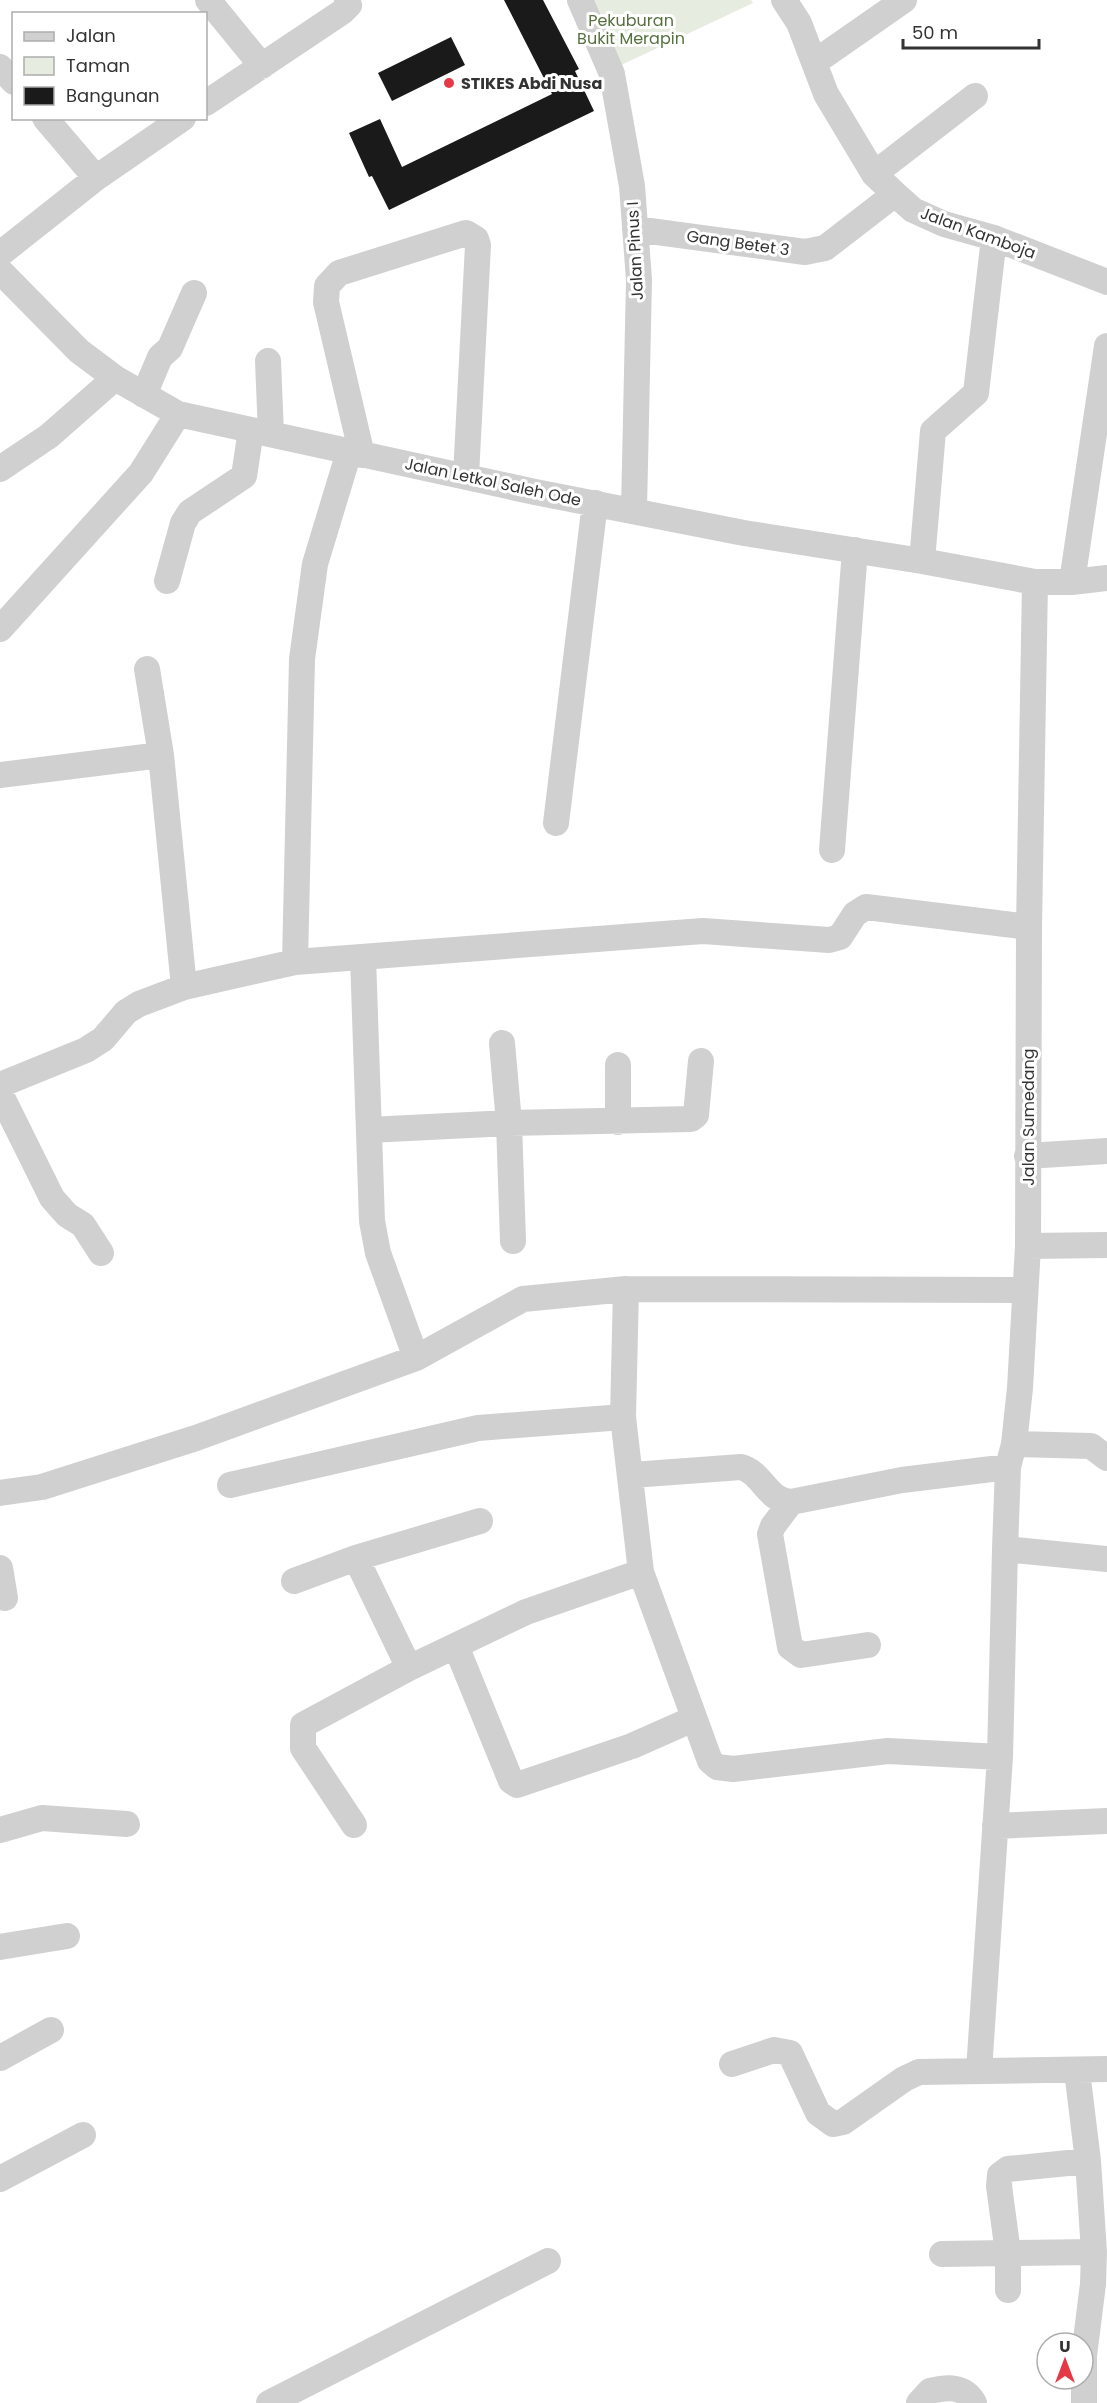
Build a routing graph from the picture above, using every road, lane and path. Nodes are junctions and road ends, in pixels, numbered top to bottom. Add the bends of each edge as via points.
1 (208, 0) edge
2 (347, 0) edge
3 (580, 0) edge
4 (784, 0) edge
5 (904, 0) edge
6 (815, 62) junction
7 (262, 66) junction
8 (0, 67) edge
9 (12, 80) edge
10 (975, 96) dead end
11 (207, 103) edge
12 (47, 120) edge
13 (176, 120) edge
14 (152, 127) edge
15 (874, 174) junction
16 (96, 178) junction
17 (895, 194) junction
18 (635, 229) junction
19 (994, 238) junction
20 (0, 254) edge
21 (0, 271) edge
22 (1106, 274) edge
23 (194, 293) dead end
24 (1107, 346) edge
25 (268, 362) dead end
26 (115, 378) junction
27 (144, 395) junction
28 (178, 414) junction
29 (261, 432) junction
30 (356, 453) junction
31 (0, 469) edge
32 (466, 476) junction
33 (595, 503) junction
34 (634, 510) junction
35 (855, 550) junction
36 (922, 561) junction
37 (1107, 578) edge
38 (166, 581) dead end
39 (1035, 582) junction
40 (1072, 582) junction
41 (0, 629) edge
42 (147, 669) dead end
43 (161, 755) junction
44 (0, 775) edge
45 (556, 823) dead end
46 (831, 850) dead end
47 (1029, 927) junction
48 (363, 957) junction
49 (295, 962) junction
50 (184, 987) junction
51 (502, 1043) dead end
52 (701, 1062) dead end
53 (618, 1065) dead end
54 (0, 1084) edge
55 (0, 1093) edge
56 (618, 1122) junction
57 (509, 1123) junction
58 (369, 1130) junction
59 (1107, 1151) edge
60 (1027, 1156) junction
61 (513, 1241) dead end
62 (1107, 1245) edge
63 (1028, 1246) junction
64 (101, 1253) dead end
65 (626, 1289) junction
66 (1025, 1290) junction
67 (416, 1358) junction
68 (623, 1417) junction
69 (1011, 1456) junction
70 (1107, 1458) edge
71 (632, 1475) junction
72 (230, 1485) dead end
73 (0, 1493) edge
74 (791, 1502) junction
75 (480, 1521) dead end
76 (1005, 1549) junction
77 (356, 1558) junction
78 (1107, 1559) edge
79 (0, 1568) edge
80 (641, 1572) junction
81 (294, 1581) dead end
82 (5, 1598) dead end
83 (868, 1645) dead end
84 (456, 1646) junction
85 (408, 1668) junction
86 (693, 1719) junction
87 (1000, 1757) junction
88 (1107, 1821) edge
89 (127, 1824) dead end
90 (354, 1825) dead end
91 (995, 1826) junction
92 (0, 1830) edge
93 (67, 1936) dead end
94 (0, 1947) edge
95 (51, 2030) dead end
96 (0, 2058) edge
97 (732, 2064) dead end
98 (1107, 2069) edge
99 (978, 2071) junction
100 (1077, 2071) junction
101 (83, 2135) dead end
102 (1088, 2161) junction
103 (0, 2179) edge
104 (1094, 2252) junction
105 (1008, 2253) junction
106 (942, 2254) dead end
107 (548, 2262) dead end
108 (1008, 2290) dead end
109 (269, 2403) edge
110 (919, 2403) edge
111 (974, 2403) edge
112 (1084, 2403) edge

1 - 7 street
2 - 7 street via 349,5 342,12
3 - 18 street, Jalan Pinus I via 612,74 632,186
4 - 6 street, Jalan Kamboja via 799,23
5 - 6 street
6 - 15 street, Jalan Kamboja via 826,94
7 - 11 street
8 - 9 street
10 - 15 street
12 - 16 street
13 - 14 street
14 - 16 street
15 - 17 street, Jalan Kamboja
16 - 20 street
17 - 18 street, Gang Betet 3 via 825,248 805,252
17 - 19 street, Jalan Kamboja via 913,210
18 - 34 street, Jalan Pinus I via 639,280
19 - 22 street, Jalan Kamboja
19 - 36 street via 976,393 933,431
21 - 26 street, Jalan Letkol Saleh Ode via 79,351
23 - 27 street
24 - 40 street
25 - 29 street
26 - 27 street, Jalan Letkol Saleh Ode
26 - 31 street via 49,436
27 - 28 street, Jalan Letkol Saleh Ode
28 - 29 street, Jalan Letkol Saleh Ode
28 - 41 street via 141,473
29 - 30 street, Jalan Letkol Saleh Ode
29 - 38 street via 244,476 190,512
30 - 32 street, Jalan Letkol Saleh Ode
30 - 32 street via 326,302 327,286 339,273 466,233 478,245
30 - 49 street via 315,564 302,659
32 - 33 street, Jalan Letkol Saleh Ode
33 - 34 street, Jalan Letkol Saleh Ode
33 - 45 street
34 - 35 street, Jalan Letkol Saleh Ode via 744,533
35 - 36 street, Jalan Letkol Saleh Ode
35 - 46 street
36 - 39 street, Jalan Letkol Saleh Ode
37 - 40 street, Jalan Letkol Saleh Ode
39 - 40 street, Jalan Letkol Saleh Ode
39 - 47 street, Jalan Sumedang
42 - 43 street
43 - 44 street
43 - 50 street
47 - 48 street via 866,907 855,914 840,937 829,940 703,931
47 - 60 street, Jalan Sumedang
48 - 49 street
48 - 58 street
49 - 50 street
50 - 54 street via 126,1012 103,1039 86,1050
51 - 57 street
52 - 56 street via 696,1115 691,1119
53 - 56 street
55 - 64 street via 52,1198 83,1225
56 - 57 street
57 - 58 street
57 - 61 street
58 - 67 street via 376,1242
59 - 60 street
60 - 63 street, Jalan Sumedang
62 - 63 street
63 - 66 street, Jalan Sumedang
65 - 66 street
65 - 67 street via 523,1299
65 - 68 street
66 - 69 street, Jalan Sumedang
67 - 73 street via 196,1438 42,1487
68 - 71 street
68 - 72 street via 478,1428
69 - 70 street via 1091,1446
69 - 74 street
69 - 76 street, Jalan Sumedang
71 - 74 street via 741,1467 755,1475 776,1498
71 - 80 street
74 - 83 street via 770,1534 790,1647 801,1655
75 - 77 street
76 - 78 street
76 - 87 street, Jalan Sumedang
77 - 81 street
77 - 85 street
79 - 82 street
80 - 84 street via 526,1612
80 - 86 street
84 - 85 street
84 - 86 street via 511,1781 518,1785 632,1746
85 - 90 street via 303,1725 303,1748
86 - 87 street via 710,1761 723,1769 888,1751
87 - 91 street, Jalan Sumedang
88 - 91 street
89 - 92 street via 42,1818
91 - 99 street, Jalan Sumedang
93 - 94 street
95 - 96 street
97 - 99 street via 774,2050 790,2053 818,2113 833,2124 843,2122 913,2074
98 - 100 street
99 - 100 street
100 - 102 street
101 - 103 street
102 - 104 street
102 - 105 street via 1008,2169 1000,2175
104 - 105 street
104 - 112 street via 1084,2356
105 - 106 street
105 - 108 street
107 - 109 street
110 - 111 street via 930,2391 953,2388 963,2390

